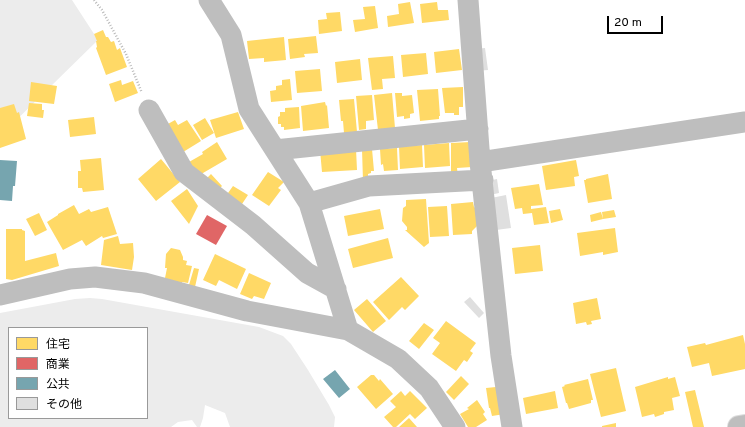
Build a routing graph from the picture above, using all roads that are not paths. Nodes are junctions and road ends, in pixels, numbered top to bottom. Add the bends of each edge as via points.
1 (209, 0) edge
2 (468, 0) edge
3 (149, 110) road end
4 (745, 122) edge
5 (478, 129) junction
6 (275, 150) junction
7 (482, 171) junction
8 (310, 203) junction
9 (336, 289) junction
10 (0, 295) edge
11 (348, 330) junction
12 (745, 426) edge
13 (455, 427) edge
14 (512, 427) edge
15 (739, 427) edge

1 - 6 street via 231,35 249,109
2 - 5 street
3 - 9 street via 184,172 253,225 307,273
4 - 7 street
5 - 6 street
5 - 7 street
6 - 8 street
7 - 8 street via 369,186
7 - 14 street via 501,356
8 - 9 street
9 - 11 street
10 - 11 street via 70,279 95,277 144,283 248,311
11 - 13 street via 398,359 429,388
12 - 15 main road

